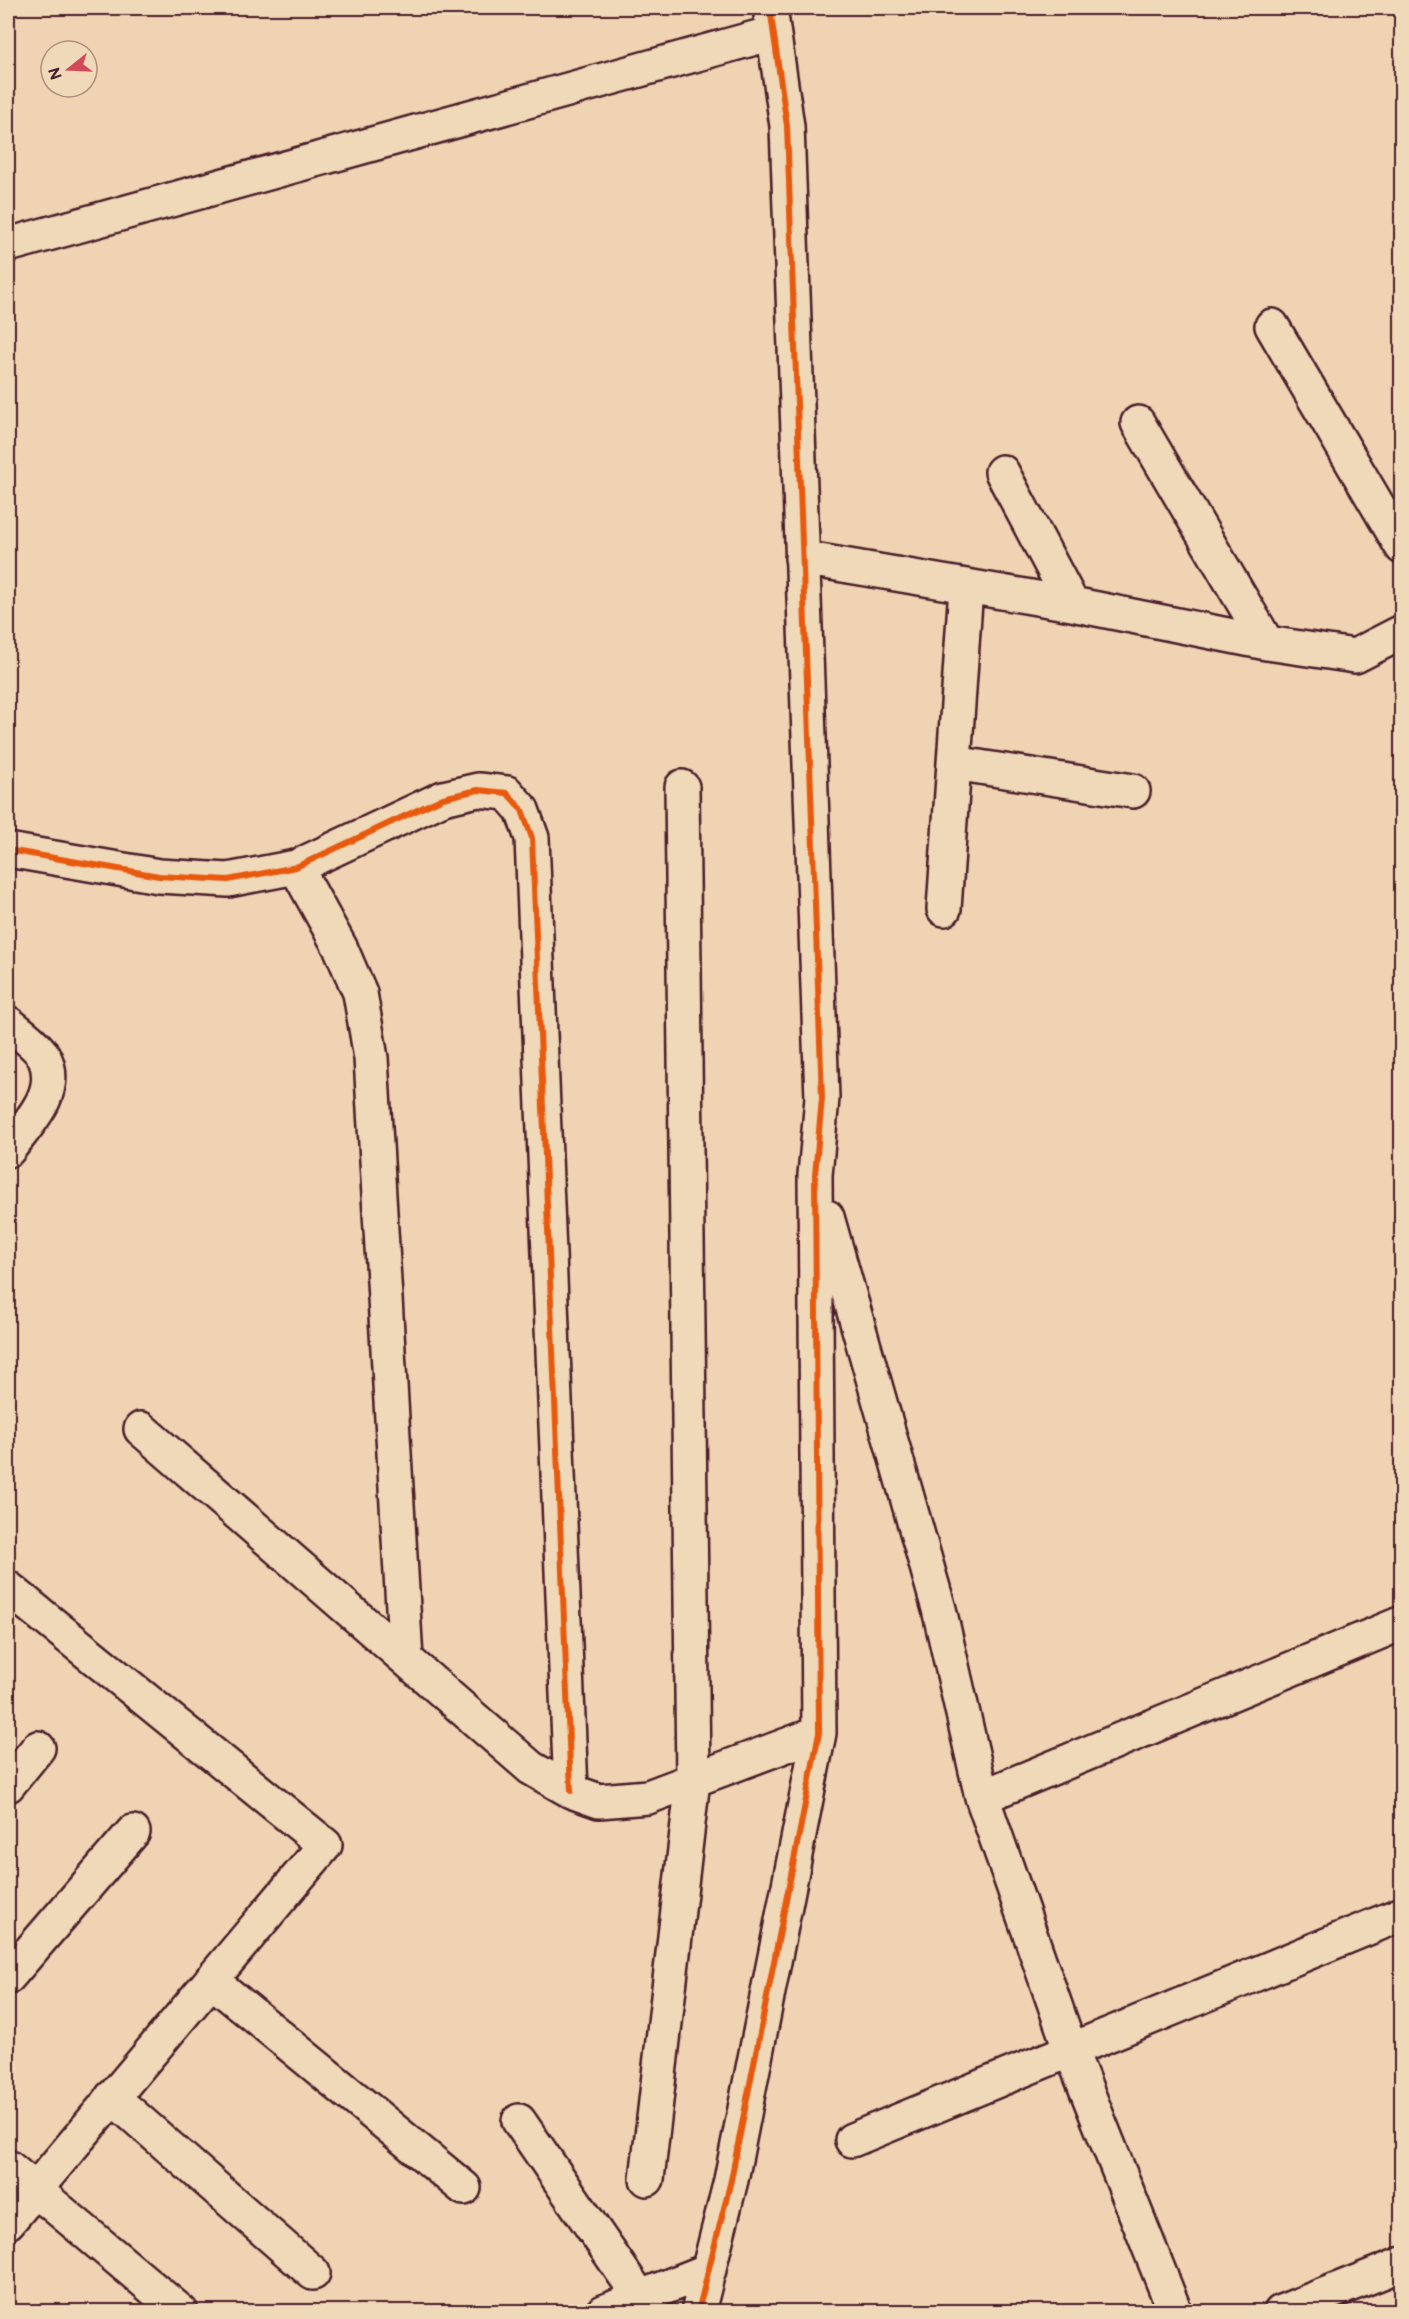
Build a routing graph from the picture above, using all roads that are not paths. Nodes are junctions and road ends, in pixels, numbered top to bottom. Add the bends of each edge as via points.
1 (772, 20) edge
2 (8, 245) edge
3 (1272, 326) dead end
4 (1138, 423) dead end
5 (1002, 472) dead end
6 (1401, 547) edge
7 (802, 558) junction
8 (966, 587) junction
9 (1072, 604) junction
10 (1401, 632) edge
11 (1267, 644) junction
12 (954, 763) junction
13 (682, 788) dead end
14 (1133, 791) dead end
15 (8, 850) edge
16 (296, 867) junction
17 (944, 909) dead end
18 (8, 1023) edge
19 (8, 1150) edge
20 (815, 1175) junction
21 (141, 1429) dead end
22 (8, 1588) edge
23 (1401, 1623) edge
24 (406, 1659) junction
25 (819, 1733) junction
26 (38, 1748) dead end
27 (693, 1780) junction
28 (8, 1785) edge
29 (571, 1791) junction
30 (982, 1797) junction
31 (133, 1832) dead end
32 (1401, 1914) edge
33 (8, 1977) edge
34 (211, 1980) junction
35 (1071, 2051) junction
36 (112, 2097) junction
37 (519, 2121) dead end
38 (852, 2140) dead end
39 (8, 2167) edge
40 (647, 2179) dead end
41 (464, 2188) dead end
42 (35, 2189) junction
43 (8, 2222) edge
44 (1401, 2264) edge
45 (709, 2270) junction
46 (313, 2273) dead end
47 (640, 2297) junction
48 (181, 2312) edge
49 (603, 2312) edge
50 (698, 2312) edge
51 (1174, 2312) edge
52 (1281, 2312) edge

1 - 2 street
1 - 7 street via 787,126
3 - 6 street
4 - 11 street
5 - 9 street
7 - 8 street
7 - 20 street via 822,1098
8 - 9 street
8 - 12 street
9 - 11 street
10 - 11 street via 1355,656
12 - 14 street
12 - 17 street
13 - 27 street
15 - 16 street via 159,876 228,880
16 - 24 street via 360,993 371,1058
16 - 29 street via 443,798 478,790 507,794 522,810 532,838
18 - 19 street via 45,1058 50,1083 41,1105
20 - 25 street
20 - 30 street via 939,1610
21 - 24 street
22 - 34 street via 325,1845
23 - 30 street
24 - 29 street via 531,1768
25 - 27 street
25 - 45 street via 731,2180
26 - 28 street
27 - 29 street via 648,1797 599,1801
27 - 40 street
30 - 35 street
31 - 33 street
32 - 35 street
34 - 36 street
34 - 41 street
35 - 38 street
35 - 51 street
36 - 42 street
36 - 46 street
37 - 47 street
39 - 42 street
42 - 43 street
42 - 48 street
44 - 52 street
45 - 47 street
45 - 50 street
47 - 49 street

